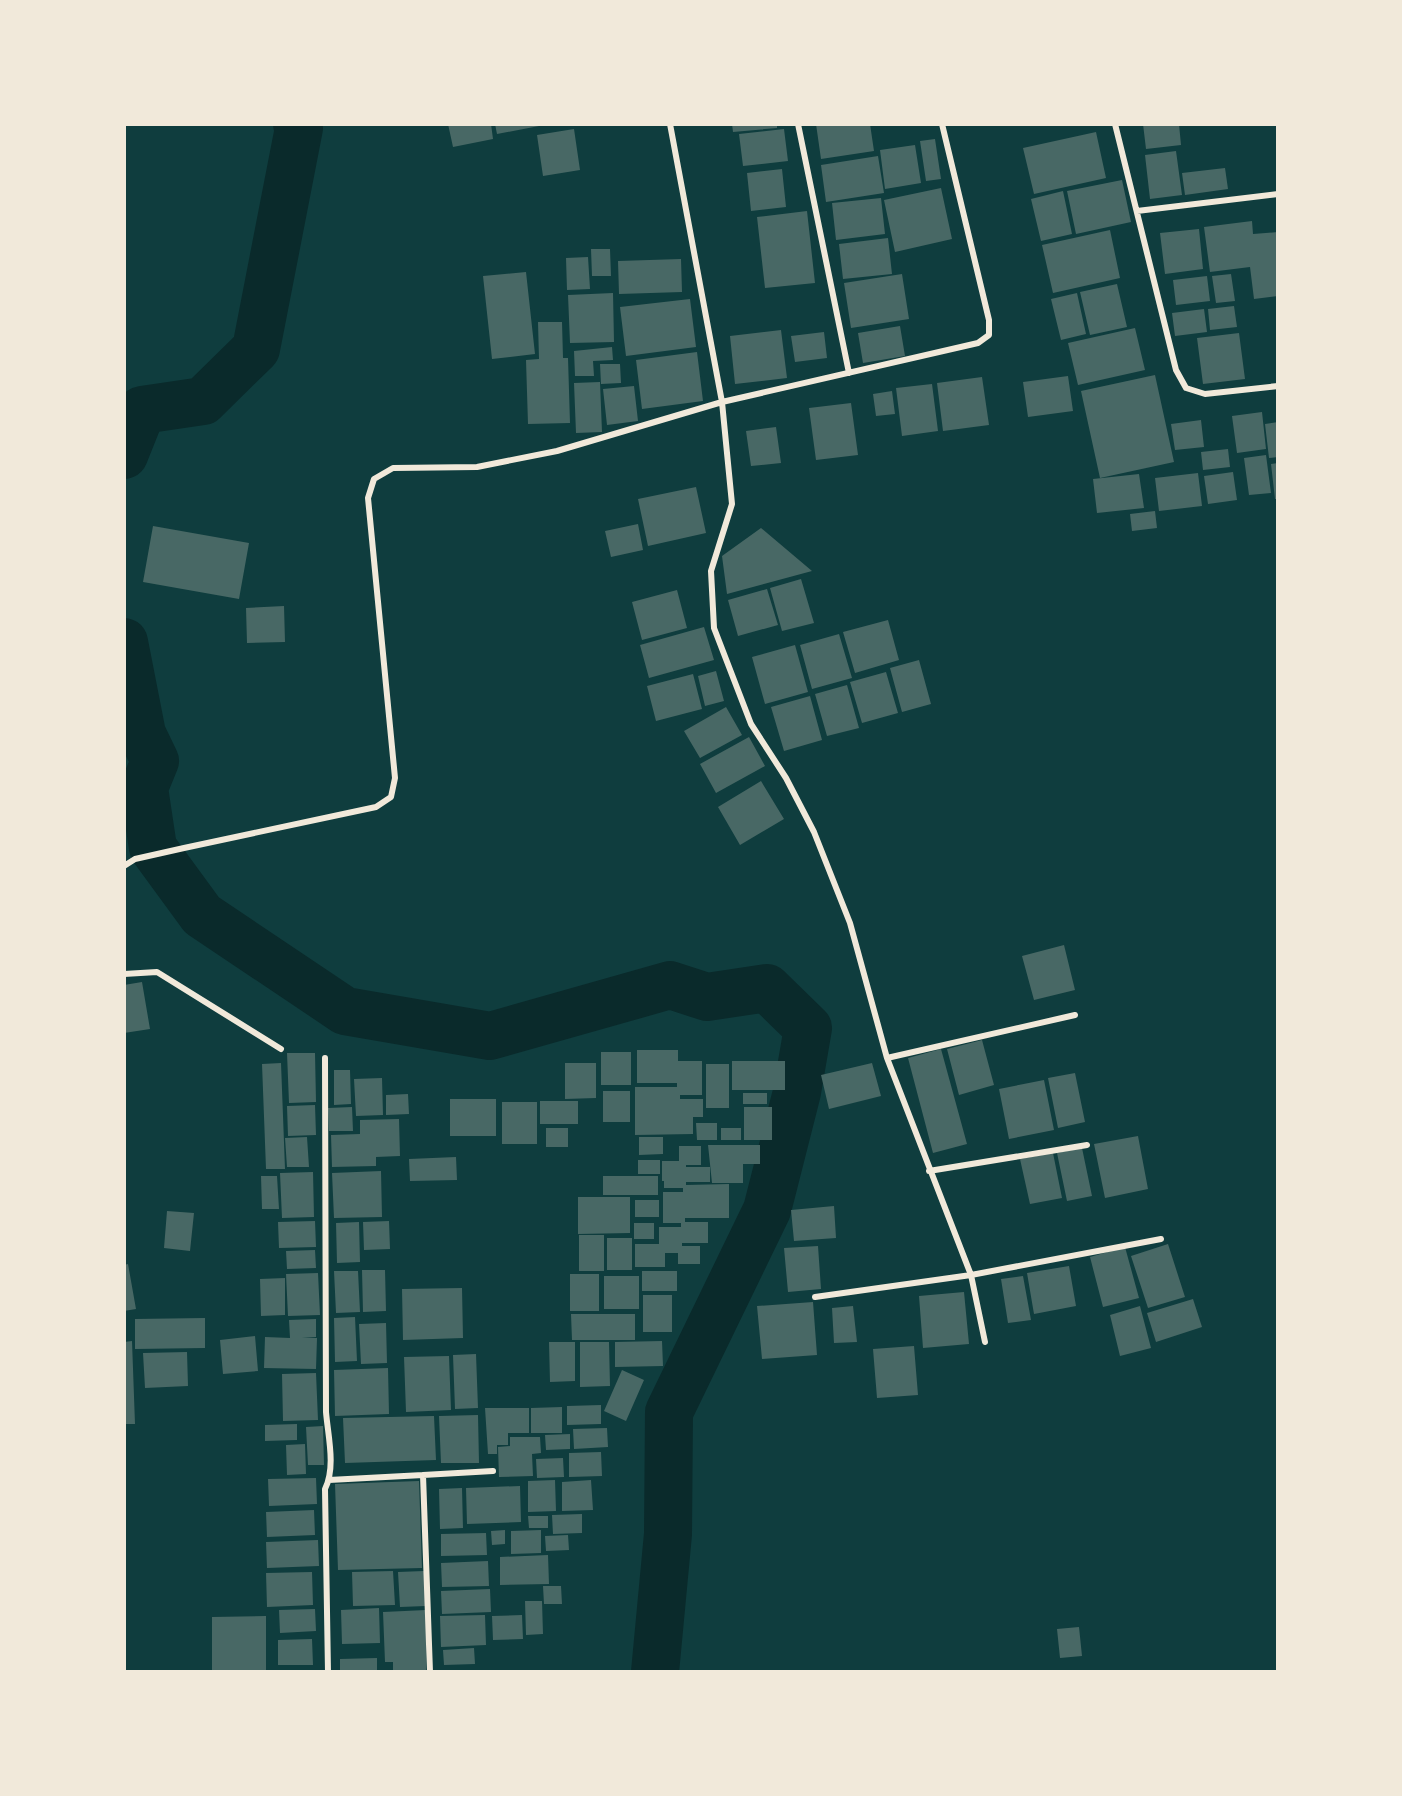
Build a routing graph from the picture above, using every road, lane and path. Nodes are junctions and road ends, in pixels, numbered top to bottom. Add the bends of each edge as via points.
1 (670, 124) edge
2 (798, 124) edge
3 (942, 124) edge
4 (1115, 124) edge
5 (1278, 194) edge
6 (1137, 211) junction
7 (849, 373) junction
8 (1278, 386) edge
9 (722, 402) junction
10 (124, 866) edge
11 (124, 964) edge
12 (126, 973) edge
13 (1075, 1015) dead end
14 (281, 1049) dead end
15 (325, 1058) dead end
16 (887, 1058) junction
17 (1087, 1145) dead end
18 (929, 1171) junction
19 (1161, 1239) dead end
20 (971, 1275) junction
21 (815, 1297) dead end
22 (985, 1342) dead end
23 (493, 1471) dead end
24 (423, 1475) junction
25 (329, 1480) junction
26 (328, 1671) edge
27 (430, 1671) edge

1 - 9 street
2 - 7 street
3 - 7 street via 989,334 978,343
4 - 6 street
5 - 6 street
6 - 8 street via 1176,370 1186,388 1205,394
7 - 9 street
9 - 10 street via 557,451 477,467 393,468 374,479 368,498 395,778 391,797 376,807 135,859
9 - 16 street via 732,504 711,571 714,628 751,724 786,778 814,832 850,923
11 - 12 street
12 - 14 street via 157,972
13 - 16 street
15 - 25 street
16 - 18 street
17 - 18 street
18 - 20 street
19 - 20 street
20 - 21 street
20 - 22 street
23 - 24 street
24 - 25 street
24 - 27 street
25 - 26 street via 325,1489

